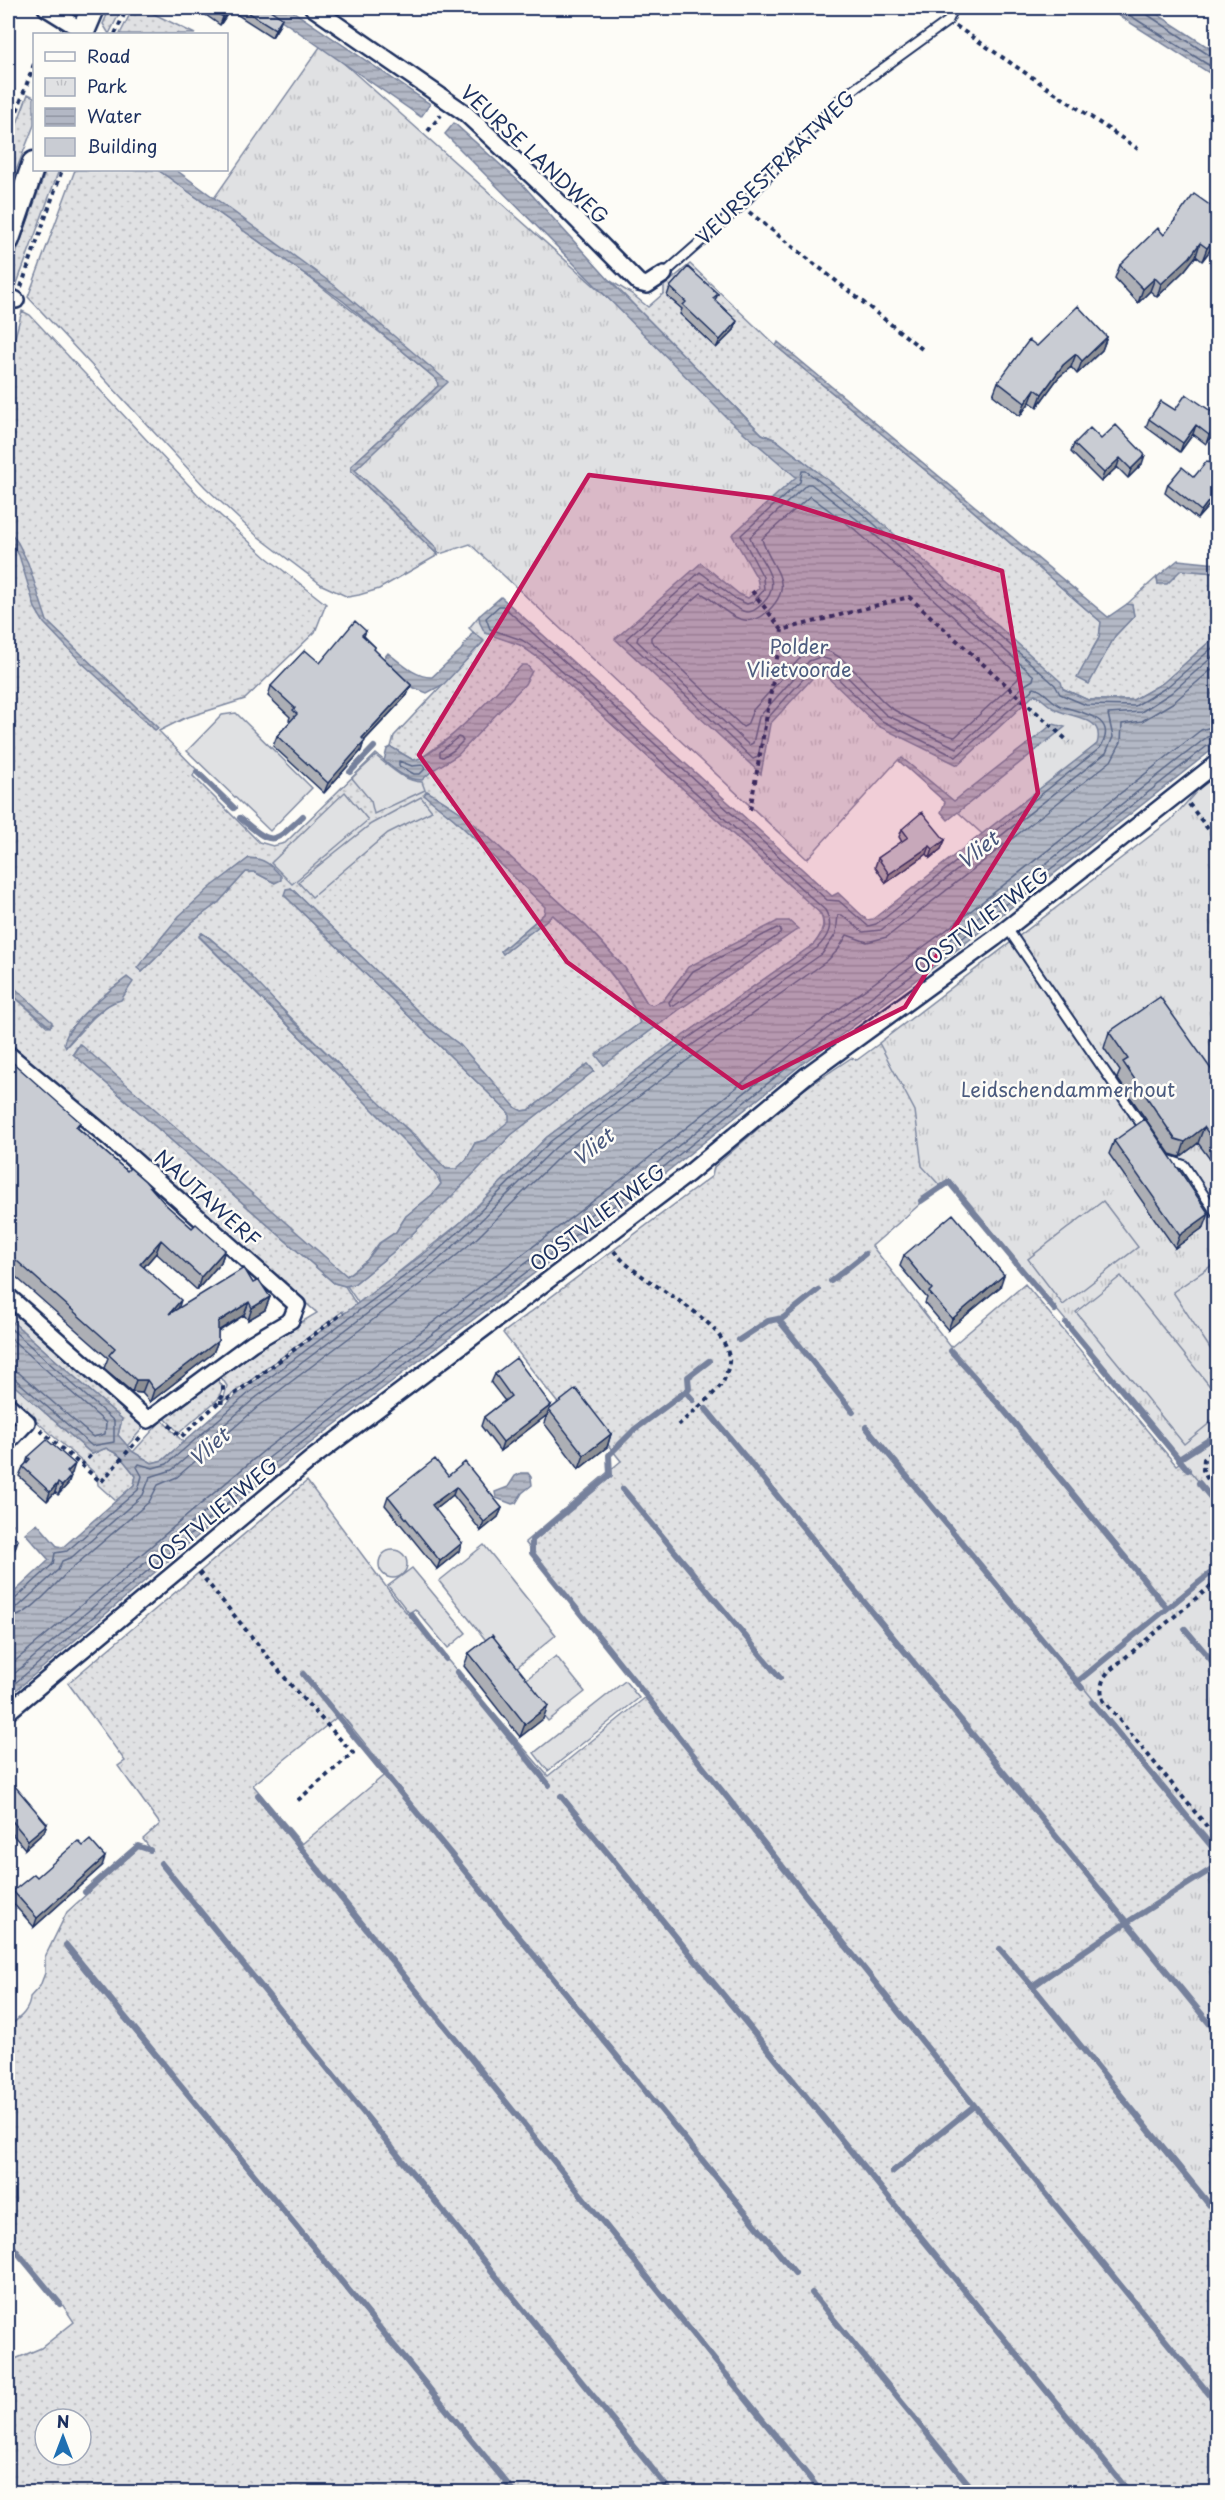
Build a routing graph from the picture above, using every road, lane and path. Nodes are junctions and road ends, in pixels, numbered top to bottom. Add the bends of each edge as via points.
1 (46, 8) edge
2 (93, 8) edge
3 (127, 8) edge
4 (313, 8) edge
5 (954, 8) edge
6 (948, 21) junction
7 (82, 33) edge
8 (115, 33) edge
9 (33, 67) edge
10 (8, 136) edge
11 (1138, 149) dead end
12 (33, 166) edge
13 (62, 171) edge
14 (741, 206) junction
15 (8, 239) edge
16 (664, 274) joint
17 (12, 298) edge
18 (922, 349) dead end
19 (752, 591) dead end
20 (782, 630) junction
21 (1069, 742) dead end
22 (1218, 762) edge
23 (1179, 792) junction
24 (750, 810) dead end
25 (1218, 842) edge
26 (1007, 928) junction
27 (8, 1054) edge
28 (1154, 1142) edge
29 (1160, 1150) edge
30 (1218, 1216) edge
31 (604, 1238) junction
32 (8, 1296) edge
33 (343, 1313) dead end
34 (214, 1371) junction
35 (219, 1402) junction
36 (8, 1405) edge
37 (27, 1422) junction
38 (675, 1428) dead end
39 (174, 1430) dead end
40 (144, 1433) dead end
41 (8, 1442) edge
42 (1218, 1446) edge
43 (92, 1454) dead end
44 (81, 1466) junction
45 (1218, 1491) edge
46 (189, 1560) junction
47 (1218, 1580) edge
48 (8, 1712) edge
49 (297, 1801) dead end
50 (1218, 1840) edge

1 - 7 street
2 - 7 main road
3 - 8 path
4 - 16 street, VEURSE LANDWEG via 465,112 639,283 647,285
5 - 6 lane
6 - 11 path
6 - 14 lane, VEURSESTRAATWEG via 839,100
9 - 10 path
12 - 15 main road
13 - 17 path
14 - 16 lane, VEURSESTRAATWEG
14 - 18 path
19 - 20 path
20 - 21 path via 909,597
20 - 24 path
22 - 23 street, OOSTVLIETWEG
23 - 25 path
23 - 26 street, OOSTVLIETWEG
26 - 28 lane
26 - 31 street, OOSTVLIETWEG via 807,1075
27 - 34 street, NAUTAWERF via 297,1305 291,1320
29 - 30 lane via 1166,1159 1184,1166
31 - 38 path via 637,1274 696,1313 720,1336 730,1359 723,1382
31 - 46 street, OOSTVLIETWEG via 310,1460
32 - 34 street, NAUTAWERF via 148,1420
33 - 35 path
34 - 35 path via 224,1384
35 - 39 path via 181,1437
36 - 37 street
37 - 41 street
37 - 44 path
40 - 44 path via 101,1482
42 - 45 path via 1204,1459 1203,1470
43 - 44 path
46 - 48 street, OOSTVLIETWEG
46 - 49 path via 294,1689 353,1753
47 - 50 path via 1108,1672 1100,1691 1102,1700

